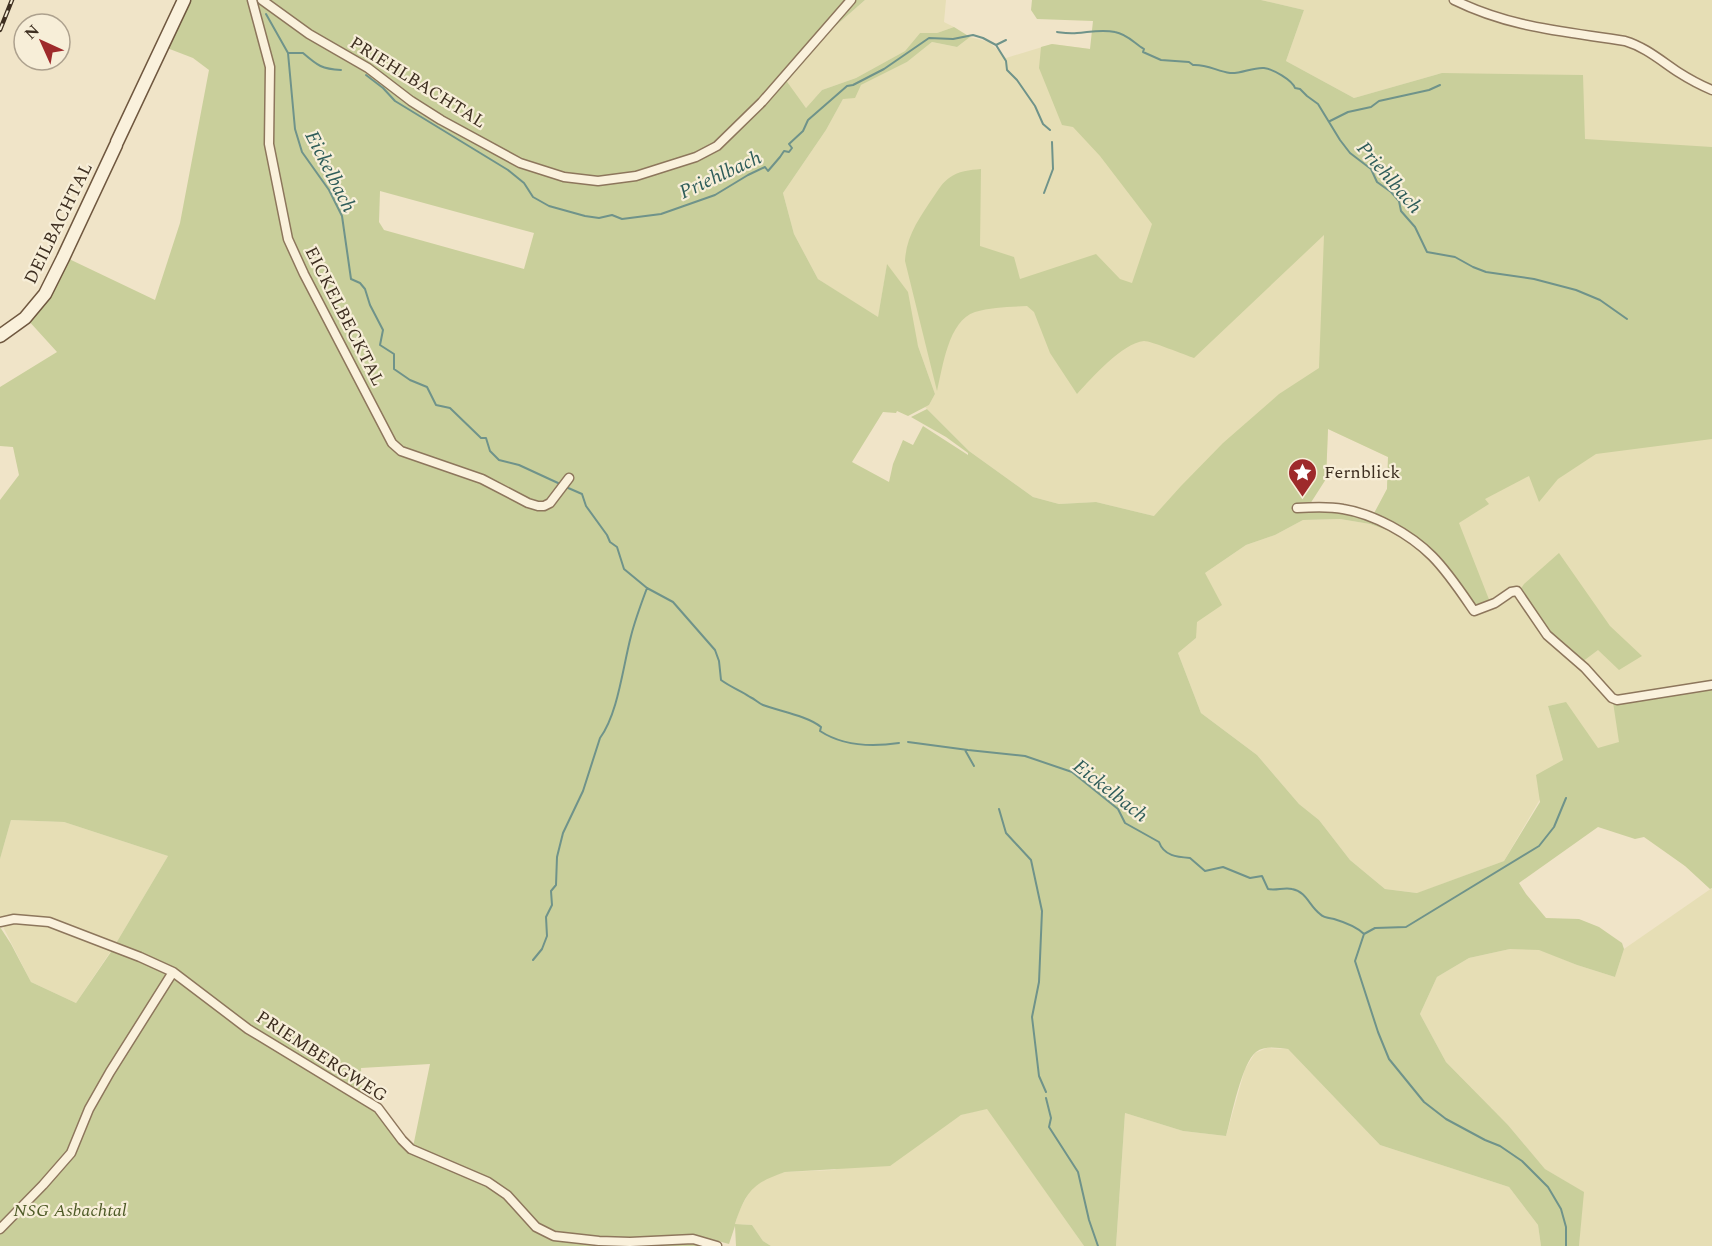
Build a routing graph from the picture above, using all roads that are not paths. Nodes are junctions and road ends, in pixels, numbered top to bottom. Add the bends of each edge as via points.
1 (184, 0) edge
2 (252, 0) edge
3 (262, 0) edge
4 (851, 0) edge
5 (1454, 0) edge
6 (1712, 90) edge
7 (0, 336) edge
8 (569, 478) dead end
9 (1297, 508) dead end
10 (1712, 685) edge
11 (0, 922) edge
12 (173, 972) junction
13 (0, 1229) edge
14 (717, 1246) edge

1 - 7 street, DEILBACHTAL via 45,294 25,318
2 - 8 street, EICKELBECKTAL via 270,67 269,144 288,238 392,443 401,451 482,478 538,506 550,503
3 - 4 street, PRIEHLBACHTAL via 441,120 520,163 561,176 598,181 625,178 708,152 726,139
5 - 6 street via 1515,23 1637,44
9 - 10 street via 1355,511 1409,537 1442,567 1474,611 1517,591 1547,635 1612,698
11 - 12 street, PRIEMBERGWEG via 49,922
12 - 13 street via 89,1108 71,1153
12 - 14 street, PRIEMBERGWEG via 239,1022 378,1108 411,1149 498,1188 545,1232 599,1241 693,1239

